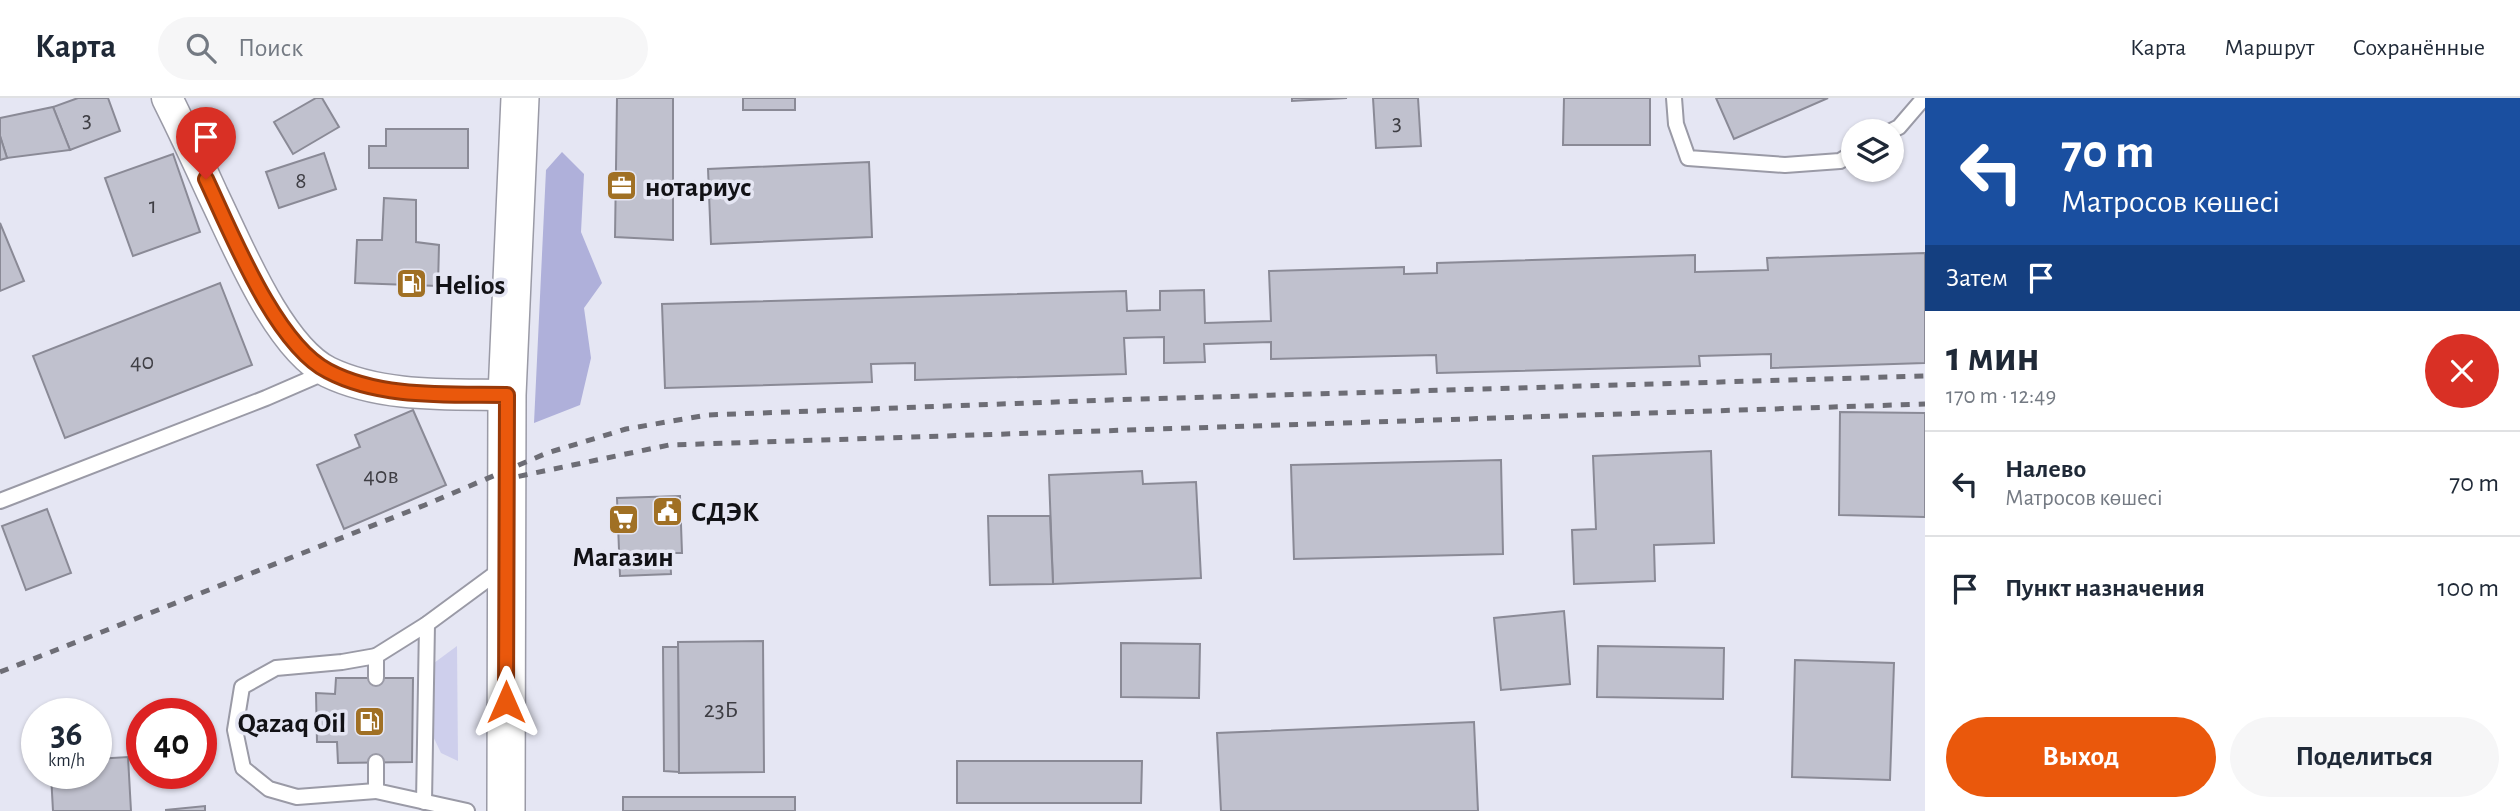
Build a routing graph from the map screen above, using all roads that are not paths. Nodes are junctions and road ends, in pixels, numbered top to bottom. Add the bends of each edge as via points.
1 (167, 98) edge
2 (520, 98) edge
3 (1674, 98) edge
4 (1924, 98) edge
5 (1904, 121) edge
6 (1841, 159) edge
7 (328, 371) junction
8 (507, 395) junction
9 (0, 501) edge
10 (507, 565) junction
11 (427, 624) junction
12 (376, 656) junction
13 (376, 678) dead end
14 (376, 762) dead end
15 (376, 792) junction
16 (425, 802) junction
17 (467, 811) edge
18 (506, 811) edge

1 - 7 street via 264,298 292,340
2 - 8 street
3 - 6 lane via 1676,124 1688,158 1785,165
4 - 5 lane
7 - 8 street via 395,391
7 - 9 lane
8 - 10 street
10 - 11 lane
10 - 18 street
11 - 12 lane
11 - 16 lane
12 - 13 lane
12 - 15 lane via 276,668 242,687 235,730 243,768 269,789 296,797
14 - 15 lane
15 - 16 lane
16 - 17 lane

